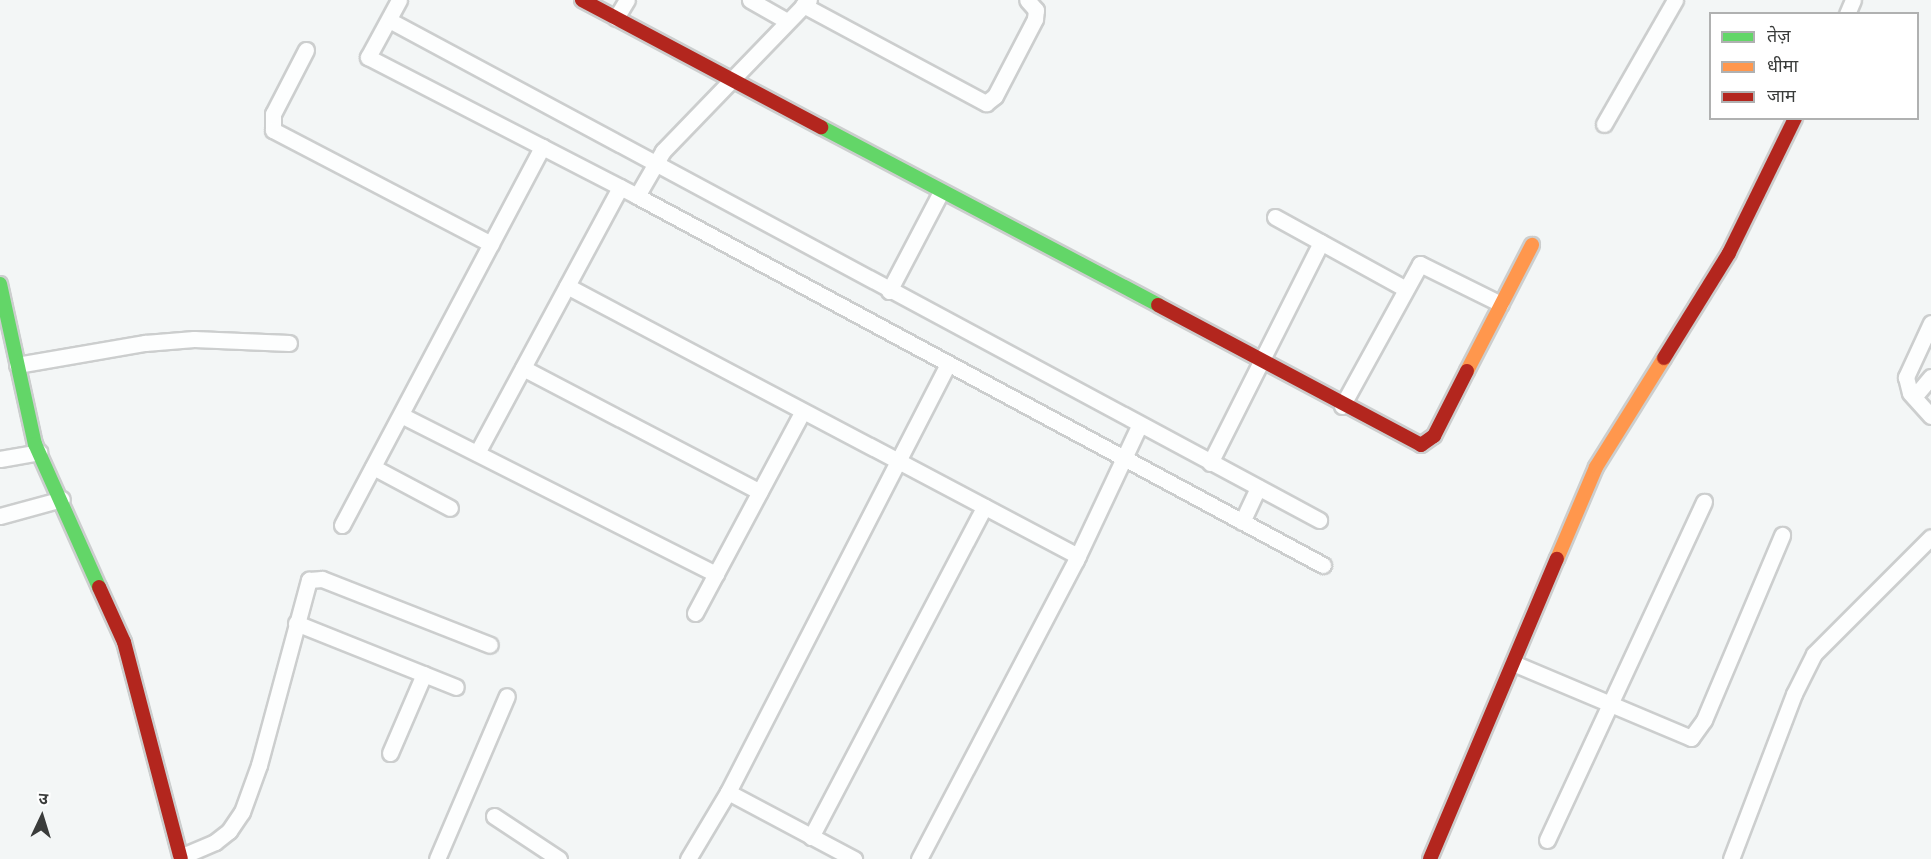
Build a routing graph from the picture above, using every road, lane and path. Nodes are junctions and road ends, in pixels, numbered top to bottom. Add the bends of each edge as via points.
1 (399, 0) edge
2 (582, 0) edge
3 (627, 0) edge
4 (750, 0) edge
5 (1027, 0) edge
6 (1675, 0) edge
7 (806, 3) edge
8 (616, 18) junction
9 (389, 20) junction
10 (787, 21) junction
11 (306, 50) dead end
12 (731, 80) junction
13 (1794, 120) edge
14 (1604, 124) dead end
15 (542, 147) junction
16 (654, 165) junction
17 (620, 187) junction
18 (941, 192) junction
19 (637, 196) junction
20 (1275, 217) dead end
21 (1321, 242) junction
22 (491, 244) junction
23 (1532, 245) dead end
24 (0, 284) edge
25 (567, 286) junction
26 (1404, 288) junction
27 (889, 291) junction
28 (1501, 304) junction
29 (1931, 323) edge
30 (290, 343) dead end
31 (1260, 362) junction
32 (17, 365) junction
33 (947, 365) junction
34 (523, 368) junction
35 (1931, 377) edge
36 (1914, 397) junction
37 (1342, 406) junction
38 (802, 413) junction
39 (401, 415) junction
40 (1931, 416) edge
41 (1139, 426) junction
42 (39, 452) junction
43 (477, 453) junction
44 (0, 459) edge
45 (1125, 460) junction
46 (898, 463) junction
47 (1210, 463) junction
48 (373, 467) junction
49 (1258, 488) junction
50 (760, 492) junction
51 (62, 500) junction
52 (1704, 502) dead end
53 (984, 507) junction
54 (450, 508) dead end
55 (0, 516) edge
56 (1319, 519) dead end
57 (1242, 522) junction
58 (342, 525) dead end
59 (1782, 535) dead end
60 (1931, 537) edge
61 (1078, 556) junction
62 (1323, 565) dead end
63 (716, 574) junction
64 (695, 613) dead end
65 (296, 622) junction
66 (490, 645) dead end
67 (1513, 663) junction
68 (424, 674) junction
69 (456, 687) dead end
70 (507, 696) dead end
71 (1609, 706) junction
72 (390, 753) dead end
73 (728, 792) junction
74 (494, 816) dead end
75 (812, 837) junction
76 (1547, 840) dead end
77 (180, 858) edge
78 (689, 858) edge
79 (437, 859) edge
80 (559, 859) edge
81 (854, 859) edge
82 (919, 859) edge
83 (1430, 859) edge
84 (1731, 859) edge

1 - 9 street
2 - 8 street
3 - 8 street
4 - 10 street
5 - 7 street via 1036,10 1035,19 995,96 986,103
6 - 14 street
7 - 10 street
8 - 12 street
9 - 15 street via 368,57
9 - 16 street
10 - 12 street
11 - 22 street via 273,114 273,130
12 - 16 street
12 - 18 street
13 - 67 street via 1729,253 1596,467
15 - 17 street
15 - 22 street
16 - 19 street
16 - 27 street
17 - 19 street
17 - 25 street
18 - 27 street
18 - 31 street
19 - 33 street
20 - 21 street
21 - 26 street
21 - 31 street
22 - 39 street
23 - 28 street
24 - 32 street
25 - 34 street
25 - 38 street
26 - 28 street via 1420,264
26 - 37 street
27 - 41 street
28 - 37 street via 1429,443 1411,442
29 - 36 street via 1906,377
30 - 32 street via 184,339
31 - 37 street
31 - 47 street
32 - 42 street
33 - 45 street
33 - 46 street
34 - 43 street
34 - 50 street
35 - 36 street
36 - 40 street
38 - 46 street
38 - 50 street
39 - 43 street
39 - 48 street
41 - 45 street
41 - 47 street
42 - 44 street
42 - 51 street
43 - 63 street
45 - 57 street
45 - 61 street
46 - 53 street
46 - 73 street
47 - 49 street
48 - 54 street
48 - 58 street
49 - 56 street
49 - 57 street
50 - 63 street
51 - 55 street
51 - 77 street via 124,642
52 - 71 street
53 - 61 street
53 - 75 street
57 - 62 street
59 - 71 street via 1698,734 1683,737
60 - 84 street via 1814,654
61 - 82 street
63 - 64 street
65 - 66 street via 306,587 314,577
65 - 68 street
65 - 77 street via 259,765 242,812 229,831 215,842
67 - 71 street
67 - 83 street
68 - 69 street
68 - 72 street
70 - 79 street
71 - 76 street
73 - 75 street
73 - 78 street
74 - 80 street
75 - 81 street

